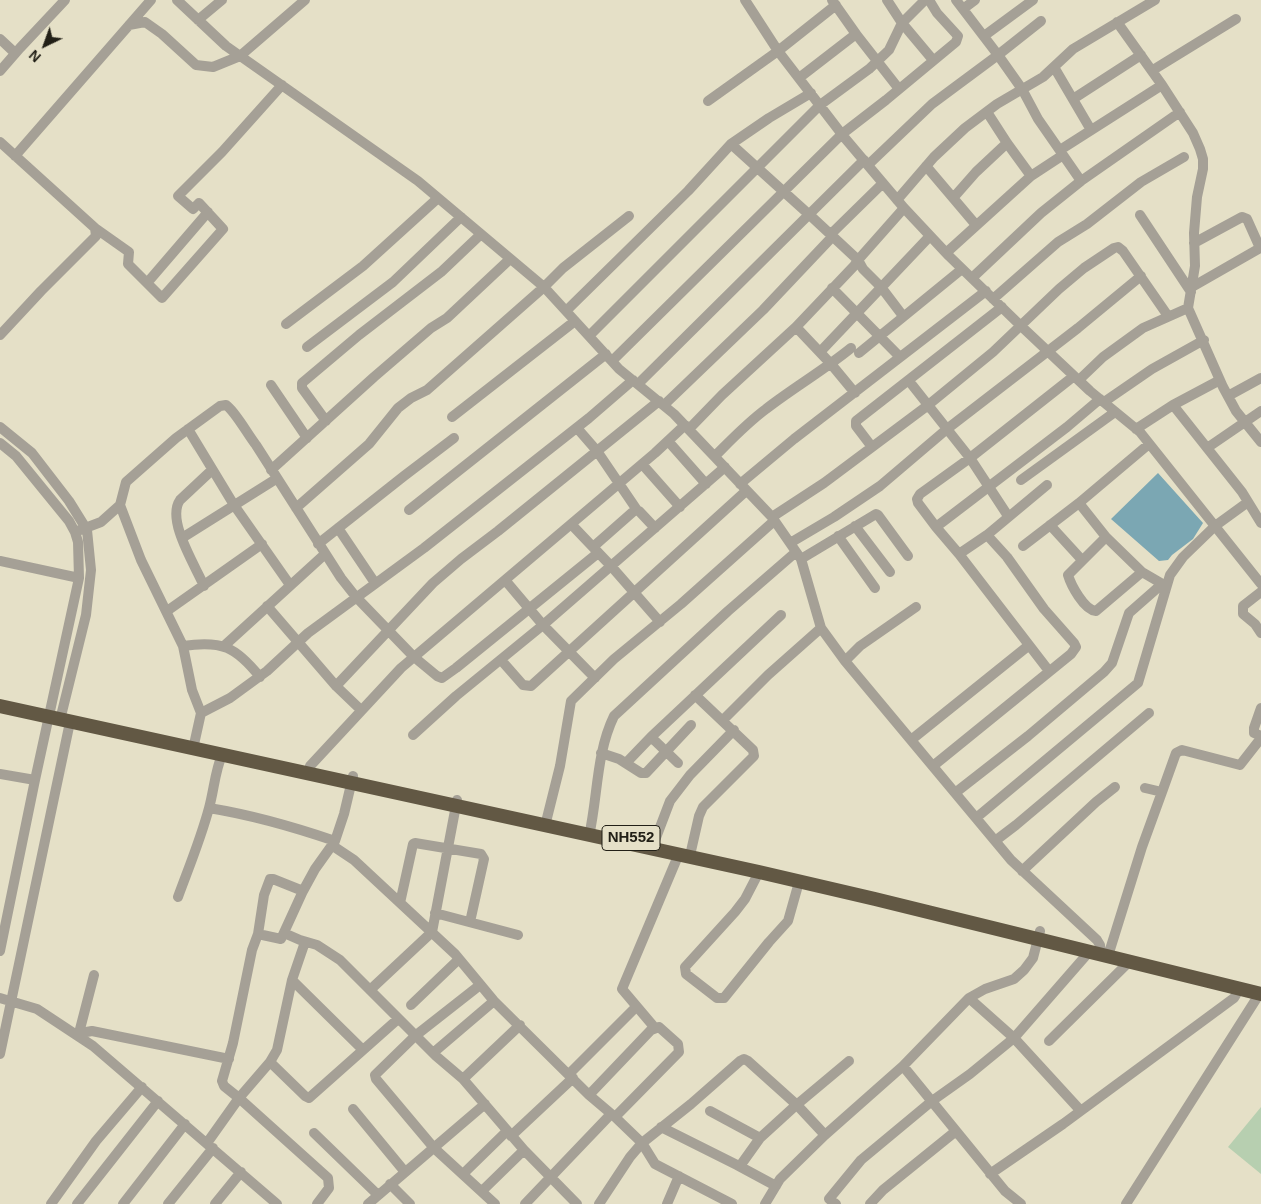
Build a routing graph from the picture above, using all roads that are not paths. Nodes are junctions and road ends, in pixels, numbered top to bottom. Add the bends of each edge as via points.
1 (65, 0) edge
2 (151, 0) edge
3 (177, 0) edge
4 (222, 0) edge
5 (304, 0) edge
6 (745, 0) edge
7 (887, 0) edge
8 (925, 0) edge
9 (929, 0) edge
10 (956, 0) edge
11 (975, 0) edge
12 (1034, 0) edge
13 (1155, 0) edge
14 (834, 3) edge
15 (963, 9) junction
16 (1236, 19) dead end
17 (198, 20) junction
18 (1041, 21) dead end
19 (1117, 22) junction
20 (902, 23) junction
21 (129, 26) junction
22 (856, 34) junction
23 (984, 36) junction
24 (0, 38) edge
25 (778, 51) junction
26 (15, 53) junction
27 (998, 55) junction
28 (1141, 55) junction
29 (240, 56) junction
30 (933, 60) junction
31 (877, 61) junction
32 (1054, 67) junction
33 (1153, 70) junction
34 (0, 71) edge
35 (799, 78) junction
36 (282, 85) junction
37 (1162, 85) junction
38 (899, 89) junction
39 (1022, 89) junction
40 (811, 93) junction
41 (1073, 99) junction
42 (708, 101) dead end
43 (820, 106) junction
44 (987, 112) junction
45 (1180, 112) junction
46 (1091, 130) junction
47 (842, 134) junction
48 (0, 142) edge
49 (1007, 143) junction
50 (731, 144) junction
51 (1062, 152) junction
52 (15, 156) junction
53 (1184, 157) dead end
54 (866, 162) junction
55 (926, 166) junction
56 (757, 168) junction
57 (1031, 176) junction
58 (1081, 181) junction
59 (883, 183) junction
60 (783, 192) junction
61 (954, 197) junction
62 (438, 198) junction
63 (901, 204) junction
64 (208, 212) junction
65 (808, 214) junction
66 (1140, 215) dead end
67 (629, 216) dead end
68 (461, 217) junction
69 (976, 226) junction
70 (95, 228) junction
71 (481, 234) junction
72 (832, 235) junction
73 (930, 236) junction
74 (1194, 243) junction
75 (946, 253) junction
76 (510, 259) junction
77 (858, 260) junction
78 (962, 269) junction
79 (1141, 276) junction
80 (972, 278) junction
81 (147, 283) junction
82 (881, 287) junction
83 (544, 288) junction
84 (832, 288) junction
85 (1191, 290) junction
86 (990, 295) junction
87 (1002, 307) junction
88 (1188, 308) junction
89 (566, 311) junction
90 (857, 313) junction
91 (903, 316) junction
92 (1168, 316) junction
93 (575, 321) junction
94 (286, 324) dead end
95 (796, 326) junction
96 (1021, 326) junction
97 (0, 335) edge
98 (589, 336) junction
99 (880, 336) junction
100 (1204, 340) junction
101 (307, 348) dead end
102 (1048, 350) junction
103 (820, 352) junction
104 (900, 357) junction
105 (609, 358) junction
106 (831, 364) junction
107 (1076, 378) junction
108 (1261, 378) edge
109 (1220, 380) junction
110 (909, 381) junction
111 (636, 382) junction
112 (271, 385) dead end
113 (855, 393) junction
114 (1228, 396) junction
115 (1102, 401) junction
116 (661, 403) junction
117 (1173, 405) junction
118 (927, 406) junction
119 (1261, 411) edge
120 (1115, 412) junction
121 (452, 417) dead end
122 (326, 420) junction
123 (1244, 422) junction
124 (0, 427) edge
125 (687, 427) junction
126 (577, 428) junction
127 (188, 429) junction
128 (947, 429) junction
129 (1136, 429) junction
130 (306, 438) junction
131 (454, 438) dead end
132 (668, 441) junction
133 (1261, 442) edge
134 (0, 443) edge
135 (1149, 444) junction
136 (872, 447) junction
137 (1207, 448) junction
138 (597, 451) junction
139 (714, 456) junction
140 (970, 458) junction
141 (642, 464) junction
142 (725, 467) junction
143 (212, 470) junction
144 (273, 474) junction
145 (1021, 480) dead end
146 (620, 482) junction
147 (706, 484) junction
148 (1047, 485) dead end
149 (989, 486) junction
150 (743, 488) junction
151 (1248, 502) junction
152 (1078, 503) junction
153 (234, 505) junction
154 (120, 506) junction
155 (680, 507) junction
156 (296, 508) junction
157 (409, 510) dead end
158 (637, 510) junction
159 (1008, 516) junction
160 (773, 519) junction
161 (1261, 523) edge
162 (571, 524) junction
163 (1050, 525) junction
164 (855, 526) junction
165 (1215, 526) junction
166 (936, 527) junction
167 (86, 528) junction
168 (338, 528) junction
169 (655, 528) junction
170 (76, 532) junction
171 (987, 535) junction
172 (838, 536) junction
173 (1106, 537) junction
174 (182, 538) junction
175 (262, 544) junction
176 (318, 544) junction
177 (1023, 546) dead end
178 (596, 550) junction
179 (795, 551) junction
180 (324, 554) junction
181 (959, 554) junction
182 (908, 556) dead end
183 (1082, 560) junction
184 (0, 561) edge
185 (611, 566) junction
186 (890, 572) dead end
187 (1142, 572) junction
188 (79, 578) junction
189 (506, 580) junction
190 (375, 583) junction
191 (1261, 584) edge
192 (290, 585) junction
193 (1164, 585) junction
194 (204, 586) junction
195 (875, 588) dead end
196 (634, 592) junction
197 (1261, 592) edge
198 (356, 597) junction
199 (267, 606) junction
200 (916, 607) dead end
201 (530, 609) junction
202 (167, 611) junction
203 (781, 615) dead end
204 (660, 622) junction
205 (543, 625) junction
206 (821, 628) junction
207 (389, 630) junction
208 (1261, 633) edge
209 (298, 642) junction
210 (183, 646) junction
211 (224, 646) junction
212 (1028, 646) junction
213 (568, 651) junction
214 (414, 657) junction
215 (501, 660) junction
216 (845, 661) junction
217 (1049, 671) junction
218 (260, 676) junction
219 (595, 678) junction
220 (336, 686) junction
221 (695, 695) junction
222 (0, 700) edge
223 (0, 706) edge
224 (1261, 708) edge
225 (361, 710) junction
226 (201, 713) junction
227 (1149, 713) dead end
228 (58, 716) junction
229 (723, 720) junction
230 (691, 725) dead end
231 (734, 730) junction
232 (413, 735) dead end
233 (651, 737) junction
234 (1261, 737) edge
235 (911, 740) junction
236 (194, 745) junction
237 (666, 752) junction
238 (600, 753) junction
239 (222, 755) junction
240 (626, 763) junction
241 (678, 763) dead end
242 (933, 766) junction
243 (309, 769) junction
244 (0, 774) edge
245 (352, 779) junction
246 (35, 780) junction
247 (1114, 787) dead end
248 (1145, 788) dead end
249 (1162, 792) junction
250 (955, 793) junction
251 (456, 802) junction
252 (209, 808) junction
253 (976, 818) junction
254 (546, 823) junction
255 (590, 833) junction
256 (995, 841) junction
257 (334, 843) junction
258 (654, 843) junction
259 (447, 849) junction
260 (685, 853) junction
261 (1022, 871) junction
262 (759, 872) junction
263 (798, 882) junction
264 (303, 891) junction
265 (178, 897) dead end
266 (400, 903) junction
267 (435, 913) junction
268 (470, 922) junction
269 (432, 932) junction
270 (284, 933) junction
271 (258, 934) junction
272 (1039, 935) junction
273 (518, 936) dead end
274 (306, 942) junction
275 (0, 951) edge
276 (1102, 951) junction
277 (459, 959) junction
278 (1130, 962) junction
279 (94, 975) dead end
280 (292, 980) junction
281 (1261, 984) edge
282 (480, 985) junction
283 (1240, 988) junction
284 (370, 990) junction
285 (1261, 994) edge
286 (969, 998) junction
287 (5, 1000) edge
288 (494, 1001) junction
289 (411, 1005) dead end
290 (636, 1007) junction
291 (398, 1019) junction
292 (520, 1025) junction
293 (655, 1028) junction
294 (77, 1033) junction
295 (415, 1036) junction
296 (1014, 1038) junction
297 (1049, 1041) dead end
298 (363, 1050) junction
299 (433, 1053) junction
300 (0, 1054) edge
301 (229, 1058) junction
302 (849, 1061) dead end
303 (270, 1062) junction
304 (903, 1066) junction
305 (571, 1076) junction
306 (463, 1079) junction
307 (142, 1087) junction
308 (589, 1095) junction
309 (239, 1098) junction
310 (158, 1101) junction
311 (932, 1101) junction
312 (486, 1104) junction
313 (797, 1105) junction
314 (353, 1109) dead end
315 (1080, 1110) junction
316 (710, 1111) dead end
317 (613, 1116) junction
318 (185, 1124) junction
319 (661, 1127) junction
320 (956, 1131) junction
321 (314, 1133) dead end
322 (509, 1134) junction
323 (825, 1135) junction
324 (760, 1138) junction
325 (642, 1143) junction
326 (210, 1146) junction
327 (434, 1148) junction
328 (524, 1150) junction
329 (740, 1166) junction
330 (241, 1172) junction
331 (405, 1172) junction
332 (463, 1174) junction
333 (990, 1174) junction
334 (679, 1176) junction
335 (550, 1177) junction
336 (390, 1184) junction
337 (776, 1186) junction
338 (482, 1191) junction
339 (378, 1195) junction
340 (492, 1203) edge
341 (51, 1204) edge
342 (77, 1204) edge
343 (123, 1204) edge
344 (168, 1204) edge
345 (215, 1204) edge
346 (277, 1204) edge
347 (317, 1204) edge
348 (368, 1204) edge
349 (410, 1204) edge
350 (525, 1204) edge
351 (577, 1204) edge
352 (598, 1204) edge
353 (667, 1204) edge
354 (732, 1204) edge
355 (765, 1204) edge
356 (836, 1204) edge
357 (870, 1204) edge
358 (1021, 1204) edge
359 (1126, 1204) edge

1 - 26 street
2 - 21 street
3 - 17 street
4 - 17 street
5 - 29 street
6 - 25 street
7 - 20 street
8 - 20 street
9 - 30 street via 958,36 956,42
10 - 15 street
11 - 15 street
12 - 23 street
13 - 19 street
14 - 22 street
14 - 25 street
15 - 23 street
16 - 33 street
17 - 29 street
18 - 27 street
19 - 28 street
19 - 32 street via 1073,49
20 - 30 street
20 - 31 street via 889,50
21 - 29 street via 146,22 196,65 213,67
21 - 52 street
22 - 31 street
22 - 35 street
23 - 27 street
24 - 26 street
25 - 35 street
25 - 42 street
26 - 34 street
27 - 39 street
27 - 54 street via 932,104
28 - 33 street
28 - 41 street
29 - 36 street
30 - 38 street
31 - 38 street
31 - 43 street
32 - 39 street
32 - 41 street
33 - 37 street
35 - 40 street
36 - 62 street
36 - 64 street via 178,196 193,209 199,203
37 - 45 street
37 - 46 street
38 - 47 street
39 - 44 street
39 - 51 street via 1038,119
40 - 43 street
40 - 50 street
41 - 46 street
43 - 47 street
43 - 56 street
44 - 49 street
44 - 55 street via 965,128
45 - 58 street
45 - 74 street via 1203,159
46 - 51 street
47 - 54 street
47 - 60 street
48 - 52 street
49 - 57 street
49 - 61 street
50 - 56 street
50 - 89 street
51 - 57 street
51 - 58 street
52 - 70 street
53 - 86 street via 1141,182
54 - 59 street
54 - 65 street
55 - 61 street
55 - 63 street
56 - 60 street
56 - 98 street
57 - 69 street
58 - 80 street via 1041,213
59 - 63 street
59 - 72 street
60 - 65 street
60 - 105 street
61 - 69 street
62 - 68 street
62 - 94 street via 363,266
63 - 73 street
63 - 77 street
64 - 81 street
64 - 81 street via 223,229 162,298
65 - 72 street
65 - 111 street
66 - 85 street
67 - 83 street via 569,262
68 - 71 street
68 - 101 street via 393,282
69 - 75 street
70 - 81 street via 129,252 128,264
70 - 97 street via 94,239
71 - 76 street
71 - 122 street via 441,272 302,383 302,388
72 - 77 street
72 - 116 street via 763,310
73 - 75 street
73 - 82 street
74 - 85 street
74 - 85 street via 1242,217 1247,219 1260,248
75 - 78 street
76 - 83 street
76 - 122 street via 448,318 431,328
77 - 82 street
77 - 84 street
78 - 80 street
78 - 91 street
79 - 92 street
79 - 96 street via 1123,251 1114,248 1046,300
79 - 102 street
80 - 86 street
82 - 90 street
82 - 91 street
83 - 89 street
83 - 156 street via 427,390 398,408 369,444
84 - 90 street
84 - 95 street
85 - 88 street
86 - 87 street
86 - 104 street
87 - 96 street
87 - 110 street
88 - 92 street
88 - 100 street
89 - 93 street
90 - 99 street
90 - 103 street
91 - 99 street
92 - 107 street via 1143,328
93 - 98 street
93 - 121 street
95 - 103 street
95 - 125 street
96 - 102 street
96 - 118 street
98 - 105 street
99 - 104 street
99 - 106 street
100 - 109 street
100 - 115 street
102 - 107 street
102 - 128 street
103 - 106 street
104 - 113 street
105 - 111 street
105 - 157 street
106 - 113 street
106 - 139 street via 766,408
107 - 115 street
107 - 140 street
108 - 114 street
109 - 114 street
109 - 117 street
110 - 118 street
110 - 136 street via 856,421 856,426
111 - 116 street
111 - 126 street
112 - 130 street
113 - 150 street via 794,439
114 - 123 street
115 - 120 street
115 - 149 street
116 - 125 street
116 - 138 street
117 - 129 street
117 - 137 street
118 - 128 street
118 - 136 street
119 - 123 street
120 - 129 street
120 - 145 street
122 - 130 street
123 - 133 street
123 - 137 street
124 - 167 street via 32,453
125 - 132 street
125 - 139 street
126 - 138 street
126 - 190 street
127 - 143 street
127 - 144 street via 226,405
127 - 154 street via 126,482
128 - 140 street
128 - 179 street via 880,486 834,517
129 - 135 street
130 - 144 street
131 - 168 street
132 - 141 street
132 - 147 street
134 - 170 street via 16,456
135 - 152 street
135 - 165 street
136 - 160 street
137 - 151 street
138 - 146 street
138 - 207 street via 461,559
139 - 142 street
140 - 149 street
140 - 166 street via 917,498
141 - 146 street
141 - 155 street
142 - 147 street
142 - 150 street
143 - 153 street
143 - 174 street via 176,505 176,524
144 - 153 street
144 - 156 street
146 - 158 street
146 - 162 street
147 - 155 street
148 - 159 street
149 - 159 street
149 - 166 street
150 - 160 street
150 - 196 street
151 - 161 street
151 - 165 street
152 - 163 street
152 - 173 street
153 - 174 street
153 - 175 street
154 - 167 street via 101,522
154 - 202 street via 141,560
155 - 169 street
156 - 176 street
158 - 169 street
158 - 178 street
159 - 171 street
160 - 179 street
160 - 204 street
162 - 178 street
162 - 189 street
163 - 177 street
163 - 183 street
164 - 172 street
164 - 182 street via 878,515
164 - 186 street
165 - 191 street
165 - 193 street via 1183,557
166 - 181 street
167 - 170 street
167 - 228 street via 91,570 86,615
168 - 176 street
168 - 190 street
169 - 185 street
170 - 188 street
171 - 181 street
171 - 217 street via 1076,647
172 - 179 street
172 - 195 street
173 - 183 street
173 - 187 street
174 - 194 street
175 - 192 street
175 - 194 street
176 - 180 street
178 - 185 street
178 - 201 street
179 - 206 street
179 - 238 street via 614,716
180 - 192 street
180 - 198 street
181 - 212 street
183 - 187 street via 1068,575 1091,611 1096,611
184 - 188 street
185 - 196 street
185 - 205 street
187 - 193 street
188 - 228 street
189 - 201 street
189 - 214 street
190 - 198 street
192 - 199 street
193 - 250 street via 1129,613 1112,663 1104,672
193 - 253 street via 1138,684
194 - 202 street
196 - 204 street
196 - 213 street
197 - 208 street via 1243,606 1243,614
198 - 207 street
198 - 209 street
199 - 209 street
199 - 211 street
200 - 216 street via 860,646
201 - 205 street
201 - 214 street via 442,678
202 - 210 street
203 - 221 street
204 - 219 street
205 - 213 street
205 - 215 street
206 - 216 street
206 - 229 street
207 - 214 street
207 - 220 street
209 - 218 street
209 - 220 street
210 - 211 street via 202,643
210 - 226 street via 192,690
211 - 218 street via 236,652
212 - 217 street
212 - 235 street
213 - 215 street via 531,686 524,685
213 - 219 street
214 - 225 street
215 - 232 street
216 - 235 street
217 - 242 street
218 - 226 street via 230,698
219 - 254 street via 570,701 560,766
220 - 225 street
221 - 229 street
221 - 233 street
222 - 228 highway, NH552
223 - 228 highway, NH552
224 - 234 street via 1254,733
225 - 243 street
226 - 236 street
227 - 256 street
228 - 236 highway, NH552
228 - 246 street
228 - 287 street
229 - 231 street
230 - 237 street
231 - 258 street via 670,800
231 - 260 street via 753,750 754,756 703,807
233 - 237 street
233 - 240 street
234 - 249 street via 1240,765 1178,751
235 - 242 street
236 - 239 highway, NH552
236 - 243 highway, NH552
237 - 240 street via 646,773
237 - 241 street
238 - 240 street
238 - 255 street
239 - 243 highway, NH552
239 - 252 street
242 - 250 street
243 - 245 highway, NH552
244 - 246 street
245 - 251 highway, NH552
245 - 257 street
246 - 275 street
247 - 261 street
248 - 249 street
249 - 276 street
250 - 253 street
251 - 254 highway, NH552
251 - 259 street
252 - 257 street via 298,828
252 - 265 street
253 - 256 street
254 - 255 highway, NH552
255 - 258 highway, NH552
255 - 260 highway, NH552
256 - 261 street
257 - 264 street
257 - 266 street
258 - 260 highway, NH552
259 - 266 street via 413,844
259 - 267 street
259 - 268 street via 483,855 484,858
260 - 262 highway, NH552
260 - 272 highway, NH552
260 - 290 street via 622,989
261 - 276 street via 1094,936
262 - 263 highway, NH552
262 - 263 street via 745,900 685,967 686,974 717,998 724,998 788,921
263 - 272 highway, NH552
264 - 270 street
264 - 271 street via 270,880 264,895
266 - 269 street
267 - 268 street
267 - 269 street
268 - 273 street
269 - 277 street
269 - 284 street
270 - 271 street via 281,939
270 - 274 street
271 - 301 street
272 - 276 highway, NH552
272 - 286 street via 1034,958 1024,970 1014,978
274 - 280 street
274 - 284 street via 336,956
276 - 278 highway, NH552
276 - 281 highway, NH552
276 - 296 street
277 - 282 street
277 - 289 street
278 - 283 highway, NH552
278 - 297 street
279 - 294 street
280 - 298 street
280 - 303 street via 281,1036
282 - 288 street
282 - 295 street
283 - 285 highway, NH552
283 - 315 street via 1234,998
284 - 291 street
285 - 359 street
286 - 296 street
286 - 304 street
287 - 294 street via 37,1009
287 - 300 street
288 - 292 street
288 - 299 street
290 - 293 street
290 - 305 street
291 - 295 street
291 - 298 street
292 - 305 street
292 - 306 street
293 - 308 street
293 - 317 street via 678,1044 678,1052
294 - 301 street via 92,1032
294 - 307 street
295 - 299 street
295 - 327 street via 375,1075
296 - 311 street
296 - 315 street
298 - 303 street via 309,1098
299 - 306 street
301 - 309 street via 223,1084
302 - 313 street
303 - 309 street
304 - 311 street
304 - 323 street
305 - 308 street
305 - 322 street
306 - 312 street
307 - 310 street
307 - 341 street via 96,1141
308 - 317 street
309 - 326 street
309 - 347 street via 328,1178 329,1188
310 - 318 street
310 - 342 street
311 - 320 street
311 - 356 street via 861,1160 828,1199
312 - 322 street
312 - 327 street
313 - 319 street via 744,1059
313 - 323 street
313 - 324 street
314 - 331 street
315 - 333 street
316 - 324 street
317 - 325 street
317 - 335 street
318 - 326 street
318 - 343 street
319 - 325 street
319 - 329 street
320 - 333 street
320 - 357 street
321 - 339 street
322 - 328 street
322 - 332 street
323 - 337 street
324 - 329 street
325 - 334 street via 655,1164
325 - 352 street
326 - 330 street
326 - 344 street
327 - 331 street
327 - 332 street
328 - 335 street
328 - 338 street
329 - 337 street
330 - 345 street
330 - 346 street
331 - 336 street
332 - 338 street
333 - 358 street
334 - 353 street
334 - 354 street
335 - 350 street
335 - 351 street
336 - 339 street
336 - 349 street
337 - 355 street
338 - 340 street
339 - 348 street

